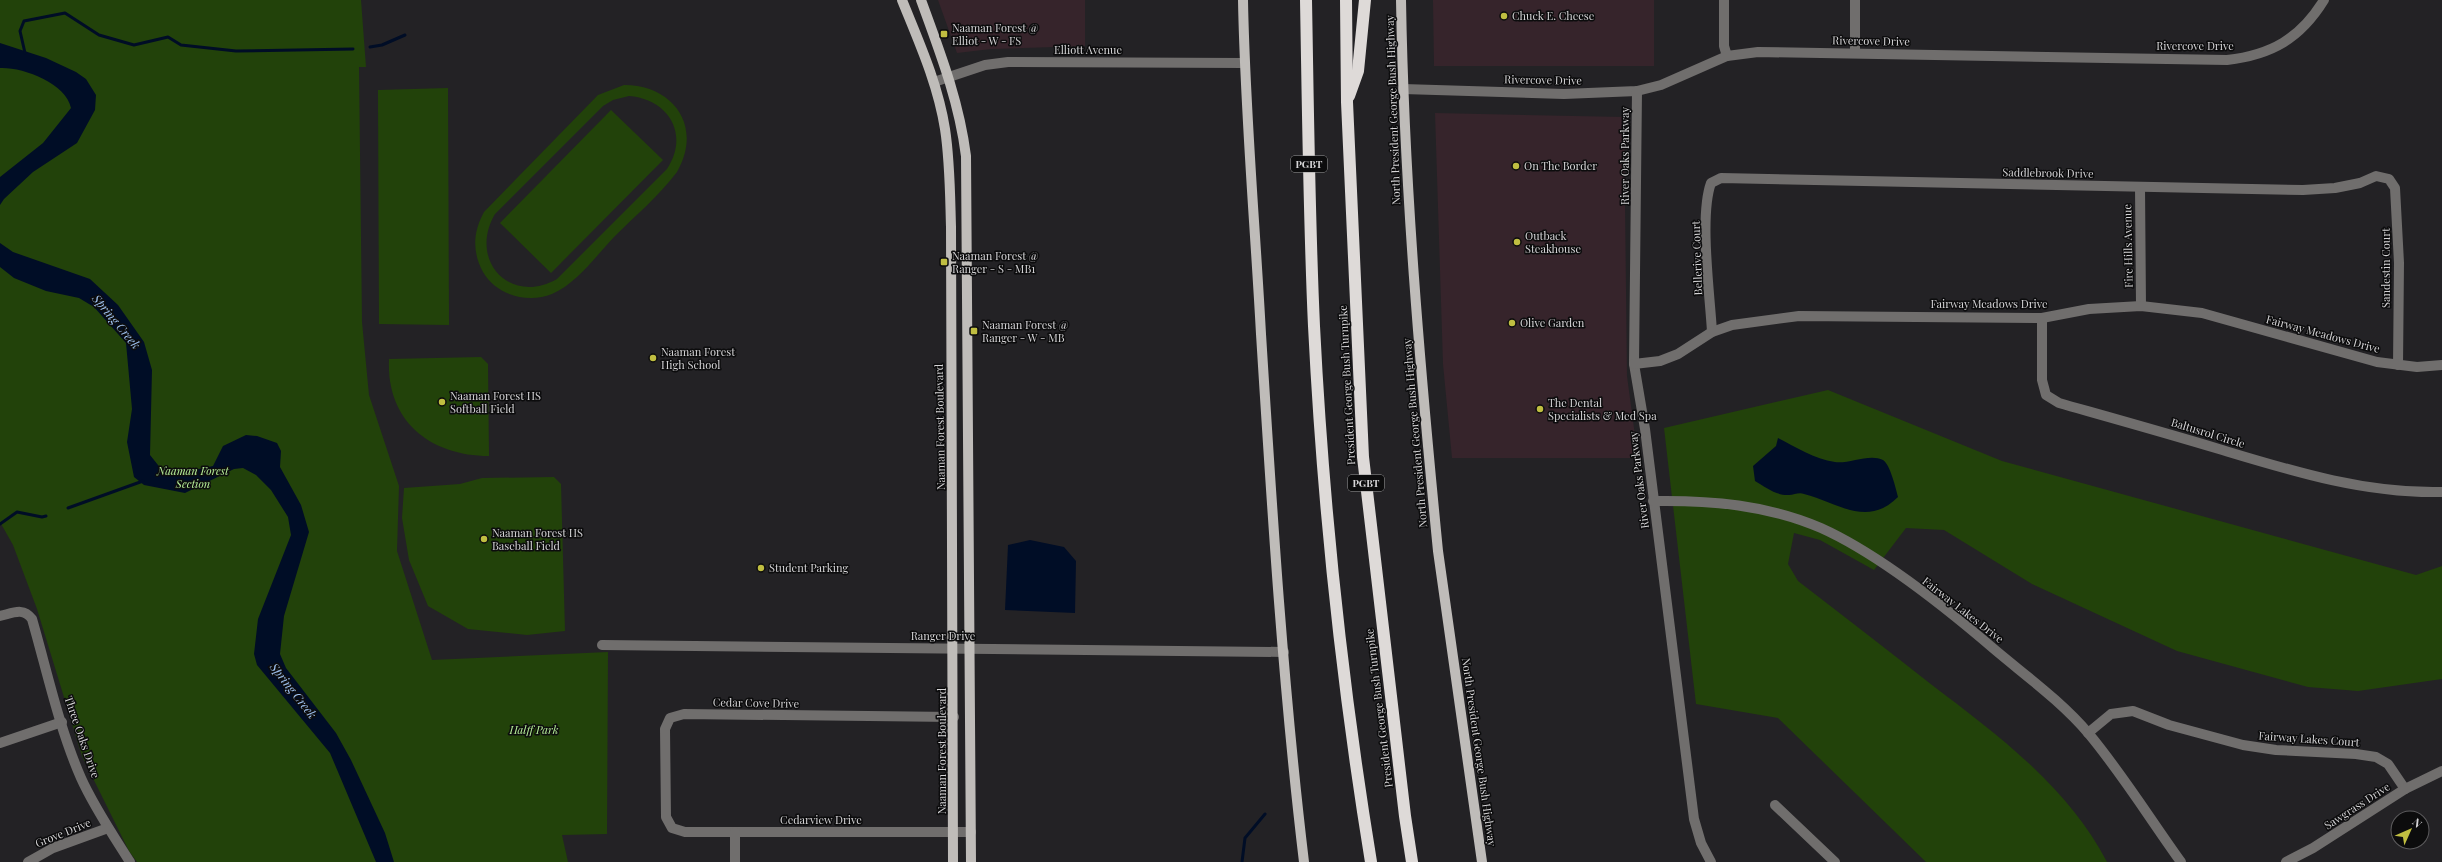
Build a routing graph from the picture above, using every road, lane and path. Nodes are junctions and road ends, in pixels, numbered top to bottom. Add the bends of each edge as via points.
1 (902, 0) edge
2 (921, 0) edge
3 (1243, 0) edge
4 (1299, 0) edge
5 (1306, 0) edge
6 (1346, 0) edge
7 (1365, 0) edge
8 (1402, 0) edge
9 (1724, 0) edge
10 (1855, 0) edge
11 (2324, 0) edge
12 (1307, 35) junction
13 (1854, 53) junction
14 (1727, 56) junction
15 (1244, 63) junction
16 (949, 76) junction
17 (934, 82) junction
18 (1403, 89) junction
19 (1637, 91) junction
20 (1347, 102) junction
21 (2384, 177) joint
22 (1711, 183) joint
23 (2140, 187) junction
24 (951, 229) junction
25 (968, 231) junction
26 (2141, 306) junction
27 (2042, 318) junction
28 (1712, 332) junction
29 (1634, 364) junction
30 (2398, 365) junction
31 (2442, 365) edge
32 (2442, 492) edge
33 (1653, 501) junction
34 (0, 616) edge
35 (602, 645) dead end
36 (971, 647) junction
37 (954, 648) junction
38 (1284, 652) junction
39 (954, 717) junction
40 (62, 722) junction
41 (2088, 733) junction
42 (0, 743) edge
43 (2442, 771) edge
44 (2405, 789) junction
45 (1776, 805) dead end
46 (108, 828) junction
47 (672, 828) joint
48 (735, 832) junction
49 (953, 832) junction
50 (971, 832) junction
51 (28, 862) edge
52 (130, 862) edge
53 (736, 862) edge
54 (953, 862) edge
55 (971, 862) edge
56 (1304, 862) edge
57 (1371, 862) edge
58 (1412, 862) edge
59 (1482, 862) edge
60 (1711, 862) edge
61 (1835, 862) edge
62 (2181, 862) edge
63 (2286, 862) edge

1 - 17 main road, Naaman Forest Boulevard
2 - 16 main road
3 - 15 main road
4 - 12 highway
5 - 12 highway, PGBT
6 - 20 highway, President George Bush Turnpike / PGBT
7 - 20 highway via 1358,71
8 - 18 main road, North President George Bush Highway
9 - 14 street via 1724,46
10 - 13 street
11 - 13 street, Rivercove Drive via 2308,23 2294,36 2270,51 2250,58 2227,60
12 - 57 highway, PGBT via 1311,258 1323,460 1341,646
13 - 14 street, Rivercove Drive via 1758,52
14 - 19 street, Rivercove Drive via 1661,86
15 - 16 street, Elliott Avenue via 1008,62 985,65
15 - 38 main road
16 - 17 street, Elliott Avenue
16 - 25 main road via 966,156
17 - 24 main road, Naaman Forest Boulevard via 945,129
18 - 19 street, Rivercove Drive via 1564,94
18 - 59 main road, North President George Bush Highway via 1412,255 1438,551
19 - 29 street, River Oaks Parkway
20 - 58 highway, President George Bush Turnpike / PGBT via 1363,457
21 - 23 street, Saddlebrook Drive via 2376,176 2360,183 2335,188 2303,190
21 - 30 street, Sandestin Court via 2389,179 2395,188 2398,224
22 - 23 street, Saddlebrook Drive via 1721,178
22 - 28 street, Bellerive Court via 1708,192 1707,236
23 - 26 street, Fire Hills Avenue
24 - 25 main road
24 - 37 main road, Naaman Forest Boulevard
25 - 36 main road
26 - 27 street, Fairway Meadows Drive via 2089,309
26 - 30 street, Fairway Meadows Drive via 2202,313 2358,357
27 - 28 street, Fairway Meadows Drive via 1799,316 1732,325
27 - 32 street, Baltusrol Circle via 2042,380 2046,395 2059,403 2265,463 2340,482 2399,492
28 - 29 street, Fairway Meadows Drive via 1678,354 1660,361
29 - 33 street, River Oaks Parkway via 1646,429
30 - 31 street, Fairway Meadows Drive
33 - 41 street, Fairway Lakes Drive via 1705,501 1778,513 1820,528 1856,546 1970,629 2039,686
33 - 60 street, River Oaks Parkway via 1694,819 1701,843
34 - 40 street, Three Oaks Drive via 20,610 28,612
35 - 37 street, Ranger Drive
36 - 37 street, Ranger Drive
36 - 38 street, Ranger Drive
36 - 50 main road
37 - 39 main road, Naaman Forest Boulevard
38 - 56 main road
39 - 47 street, Cedar Cove Drive via 684,714 670,718 665,728 666,817
39 - 49 main road, Naaman Forest Boulevard
40 - 42 street
40 - 46 street, Three Oaks Drive via 81,778
41 - 44 street, Fairway Lakes Court via 2110,714 2133,711 2169,725 2243,745 2276,750 2376,757 2388,764
41 - 62 street, Fairway Lakes Drive via 2134,792
43 - 44 street, Sawgrass Drive
44 - 63 street, Sawgrass Drive via 2313,848
45 - 61 street
46 - 51 street, Grove Drive via 53,848
46 - 52 street, Three Oaks Drive
47 - 48 street, Cedarview Drive via 685,832
48 - 49 street, Cedarview Drive
48 - 53 street
49 - 50 street, Cedarview Drive
49 - 54 main road, Naaman Forest Boulevard
50 - 55 main road

